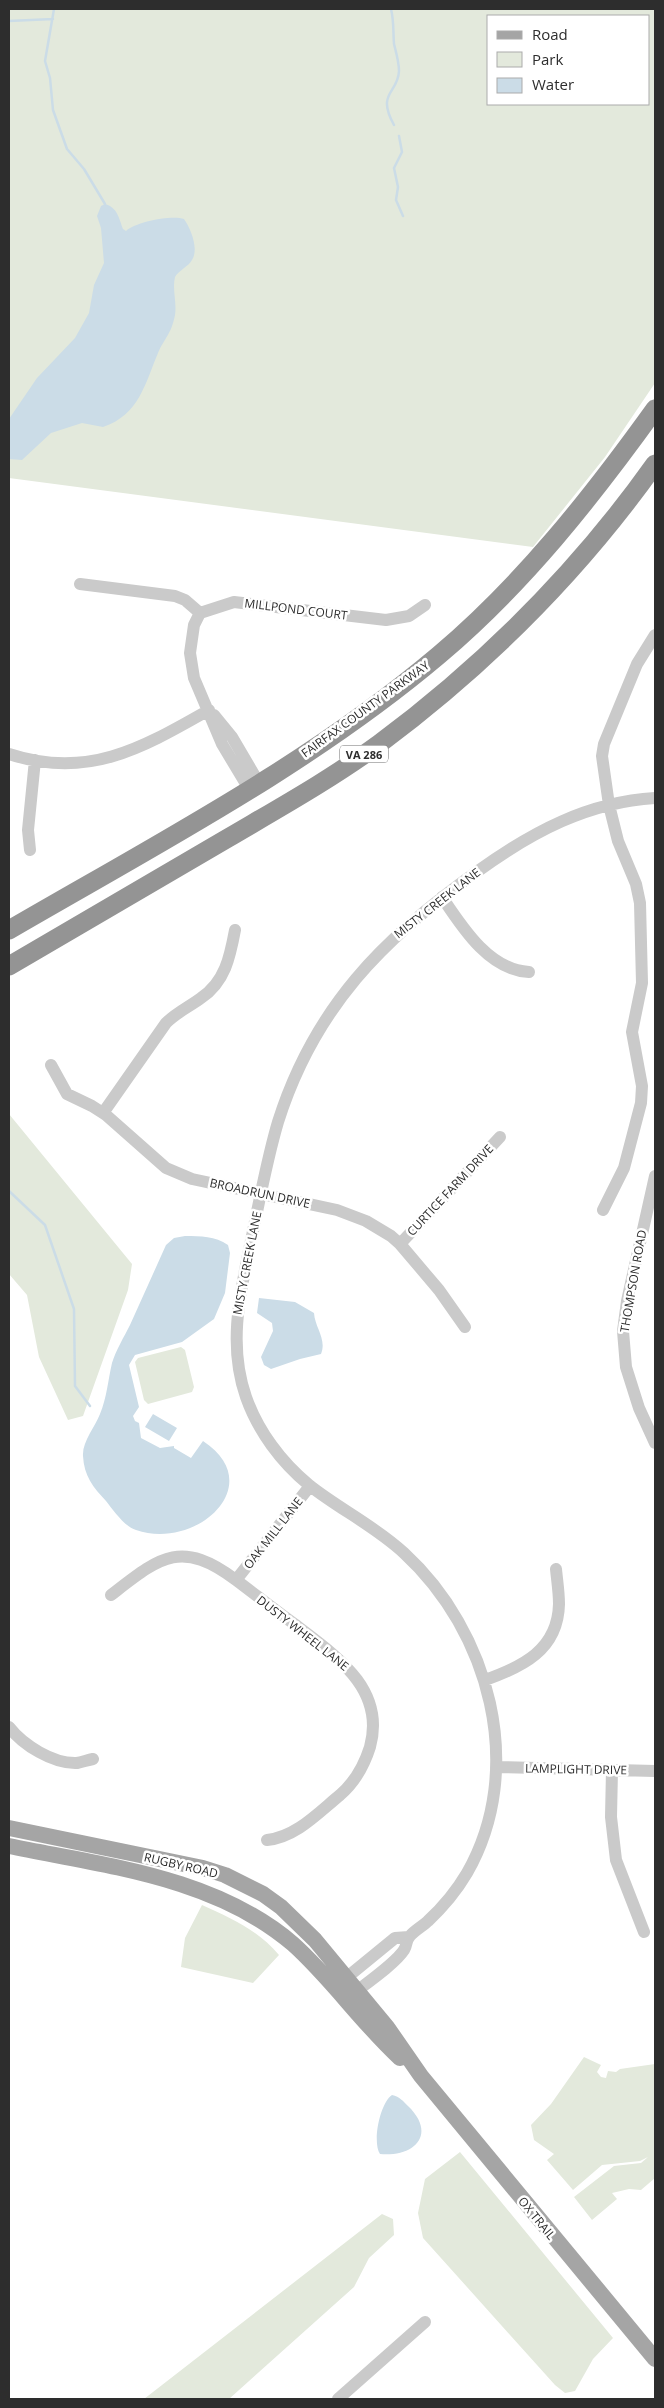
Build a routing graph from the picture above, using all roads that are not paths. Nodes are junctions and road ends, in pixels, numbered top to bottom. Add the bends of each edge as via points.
1 (655, 409) edge
2 (655, 464) edge
3 (80, 584) dead end
4 (425, 606) dead end
5 (200, 613) junction
6 (655, 635) edge
7 (209, 710) junction
8 (9, 754) edge
9 (35, 760) junction
10 (254, 786) junction
11 (655, 798) edge
12 (609, 804) junction
13 (30, 850) dead end
14 (442, 897) junction
15 (9, 930) edge
16 (235, 930) dead end
17 (9, 966) edge
18 (528, 972) dead end
19 (51, 1065) dead end
20 (102, 1113) junction
21 (500, 1137) dead end
22 (655, 1176) edge
23 (261, 1194) junction
24 (603, 1210) dead end
25 (400, 1244) junction
26 (464, 1327) dead end
27 (655, 1443) edge
28 (310, 1486) junction
29 (556, 1569) dead end
30 (236, 1580) junction
31 (111, 1595) dead end
32 (485, 1680) junction
33 (9, 1727) edge
34 (93, 1759) dead end
35 (496, 1767) junction
36 (612, 1770) junction
37 (655, 1771) edge
38 (9, 1828) edge
39 (267, 1840) dead end
40 (9, 1846) edge
41 (644, 1932) dead end
42 (409, 1937) junction
43 (341, 1982) junction
44 (352, 1994) junction
45 (425, 2322) dead end
46 (655, 2359) edge
47 (338, 2399) edge

1 - 10 highway, FAIRFAX COUNTY PARKWAY / VA 286 via 573,519 485,614 406,681 328,738
2 - 17 highway, VA 286 via 623,508 555,587 431,704 314,788
3 - 5 street via 175,596
4 - 5 street, MILLPOND COURT via 409,616 386,620 234,602
5 - 7 street via 192,637 191,666 198,690
6 - 12 street via 637,664 604,744 602,756
7 - 9 street via 154,741 116,756 69,763
7 - 10 street via 232,737
8 - 9 street
9 - 13 street via 28,830
10 - 15 highway, FAIRFAX COUNTY PARKWAY / VA 286
11 - 12 street, MISTY CREEK LANE
12 - 14 street, MISTY CREEK LANE via 533,834
12 - 24 street via 640,903 642,983 632,1032 642,1095 624,1168
14 - 18 street via 472,938 500,963
14 - 23 street, MISTY CREEK LANE via 379,950 344,992 324,1024 297,1072 279,1118
16 - 20 street via 227,967 218,982 206,995 166,1023
19 - 20 street, BROADRUN DRIVE via 67,1094
20 - 23 street, BROADRUN DRIVE via 166,1168 192,1179
21 - 25 street, CURTICE FARM DRIVE
22 - 27 street, THOMPSON ROAD via 627,1302 623,1340 633,1391
23 - 25 street, BROADRUN DRIVE via 338,1210 366,1221
23 - 28 street, MISTY CREEK LANE via 238,1303 237,1358 244,1392 258,1425 277,1453
25 - 26 street, BROADRUN DRIVE via 439,1290
28 - 30 street, OAK MILL LANE
28 - 32 street, MISTY CREEK LANE via 382,1534 420,1568 452,1609
29 - 32 street via 558,1612 546,1642 532,1659 520,1667
30 - 31 street, DUSTY WHEEL LANE via 208,1561 175,1557 152,1564
30 - 39 street, DUSTY WHEEL LANE via 346,1664 364,1691 371,1714 370,1744 352,1783 295,1832
32 - 35 street, MISTY CREEK LANE
33 - 34 street via 43,1754 77,1763
35 - 36 street, LAMPLIGHT DRIVE
35 - 42 street, MISTY CREEK LANE via 486,1828 468,1872 436,1913
36 - 37 street, LAMPLIGHT DRIVE
36 - 41 street via 611,1817 616,1860
38 - 43 main road, RUGBY ROAD via 225,1875 281,1907 315,1940
40 - 43 main road, RUGBY ROAD via 176,1882 221,1898 261,1921
42 - 43 street, MISTY CREEK LANE via 395,1938
42 - 44 street, MISTY CREEK LANE via 403,1952
43 - 44 main road, OX TRAIL
44 - 46 main road, OX TRAIL via 386,2045 420,2076
45 - 47 street

